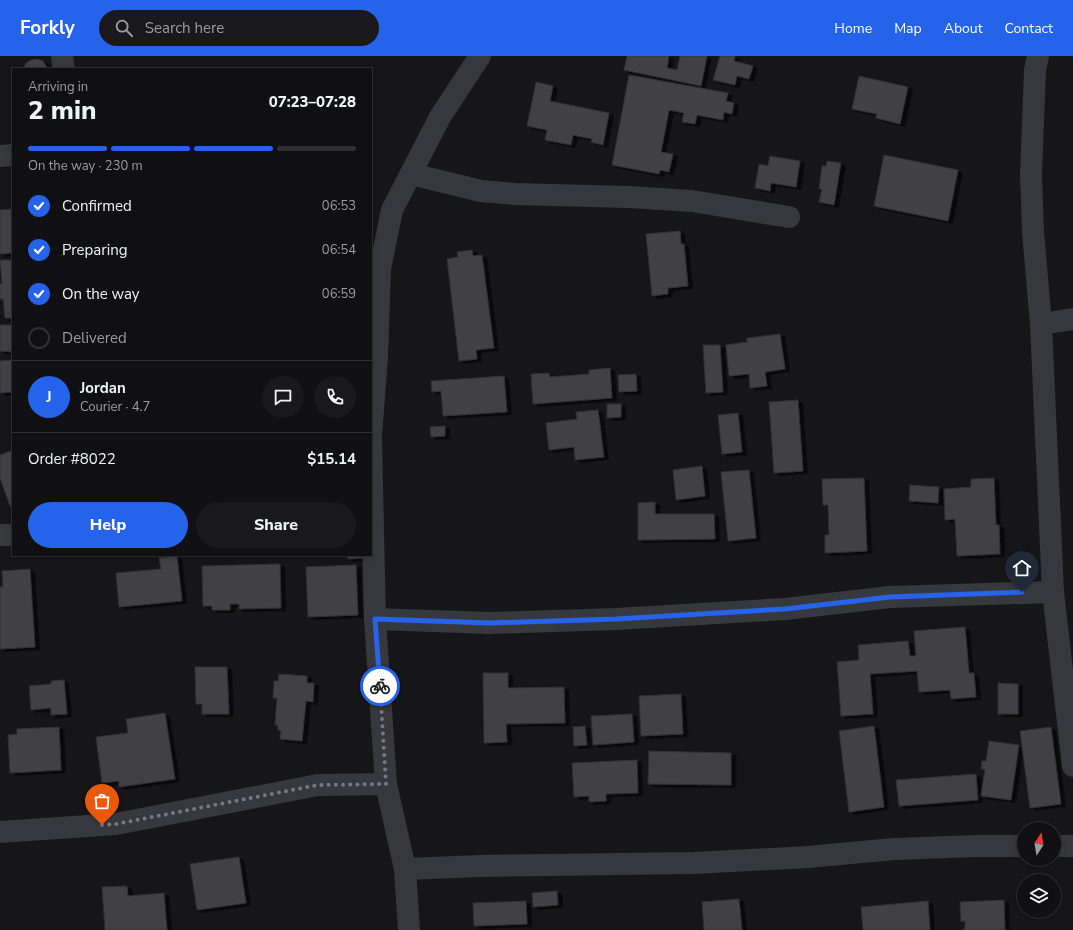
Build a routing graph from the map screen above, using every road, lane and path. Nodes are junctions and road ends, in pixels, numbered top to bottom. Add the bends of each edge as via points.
1 (62, 56) edge
2 (480, 56) edge
3 (1038, 56) edge
4 (64, 68) edge
5 (12, 155) edge
6 (0, 156) edge
7 (410, 174) junction
8 (789, 216) dead end
9 (1073, 319) edge
10 (1041, 324) junction
11 (372, 423) edge
12 (372, 486) edge
13 (0, 535) edge
14 (12, 535) edge
15 (1053, 592) junction
16 (375, 619) junction
17 (1073, 766) edge
18 (386, 784) junction
19 (0, 832) edge
20 (1017, 846) edge
21 (1061, 846) edge
22 (1073, 846) edge
23 (405, 869) junction
24 (409, 930) edge

1 - 4 street
2 - 7 street via 440,117
3 - 10 street via 1035,70 1032,174 1033,232
5 - 6 street
7 - 8 street via 481,191 692,201
7 - 11 street via 392,210 380,269
9 - 10 street
10 - 15 street
12 - 16 street
13 - 14 street
15 - 16 street via 890,597 785,609 616,619 490,623
15 - 17 street
16 - 18 street
18 - 19 street via 318,785 116,824
18 - 23 street
20 - 23 street via 894,849 694,863
21 - 22 street
23 - 24 street

